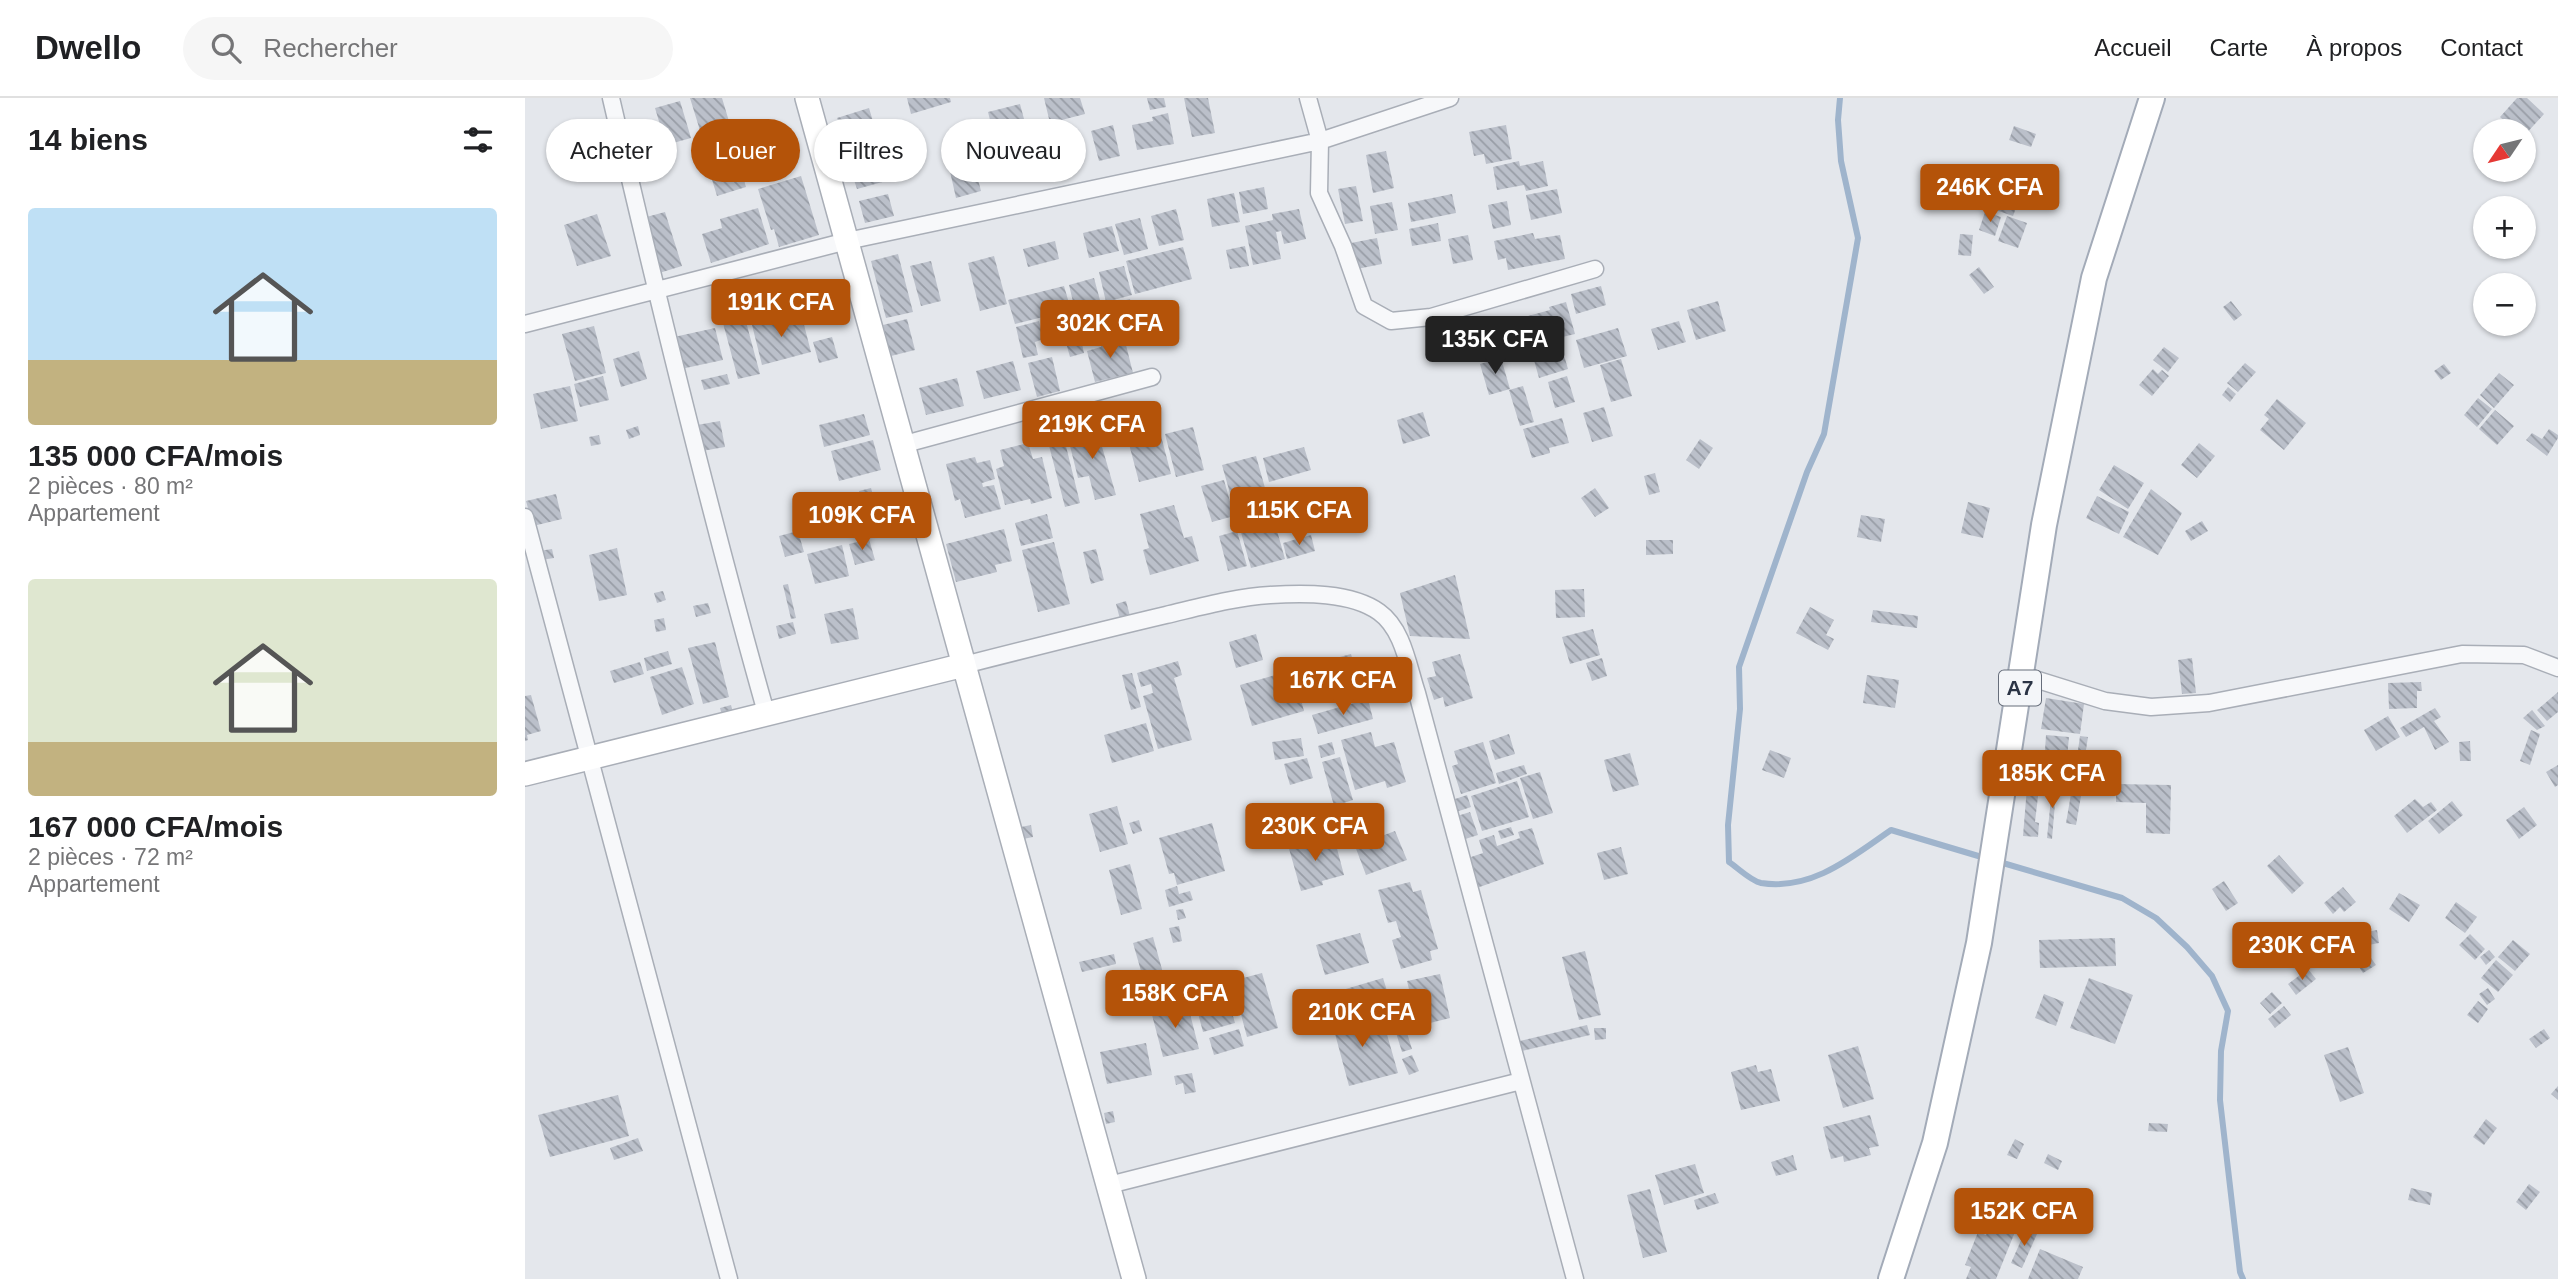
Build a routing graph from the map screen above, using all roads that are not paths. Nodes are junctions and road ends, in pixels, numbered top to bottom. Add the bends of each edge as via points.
1 (611, 98) edge
2 (807, 98) edge
3 (1308, 98) edge
4 (1450, 98) edge
5 (2153, 98) edge
6 (1320, 141) junction
7 (847, 240) junction
8 (1595, 269) dead end
9 (656, 291) junction
10 (525, 324) edge
11 (1152, 377) dead end
12 (905, 444) junction
13 (525, 517) edge
14 (964, 665) junction
15 (2558, 668) edge
16 (2022, 675) junction
17 (767, 716) junction
18 (588, 758) junction
19 (525, 774) edge
20 (1521, 1081) junction
21 (1109, 1185) junction
22 (729, 1279) edge
23 (1134, 1279) edge
24 (1575, 1279) edge
25 (1891, 1279) edge

1 - 9 street
2 - 7 street
3 - 6 street
4 - 6 street
5 - 16 main road, A7 via 2094,278 2044,526
6 - 7 street
6 - 8 street via 1319,193 1364,306 1391,321 1431,317
7 - 9 street
7 - 12 street
9 - 10 street
9 - 17 street
11 - 12 street
12 - 14 street
13 - 18 street
14 - 17 street
14 - 20 street via 1196,608 1269,595 1346,597 1381,614 1401,643 1417,693
14 - 21 street
15 - 16 street via 2524,655 2462,654 2209,703 2151,707 2105,701
16 - 25 main road, A7 via 1979,943 1935,1143
17 - 18 street
18 - 19 street
18 - 22 street
20 - 21 street
20 - 24 street
21 - 23 street

